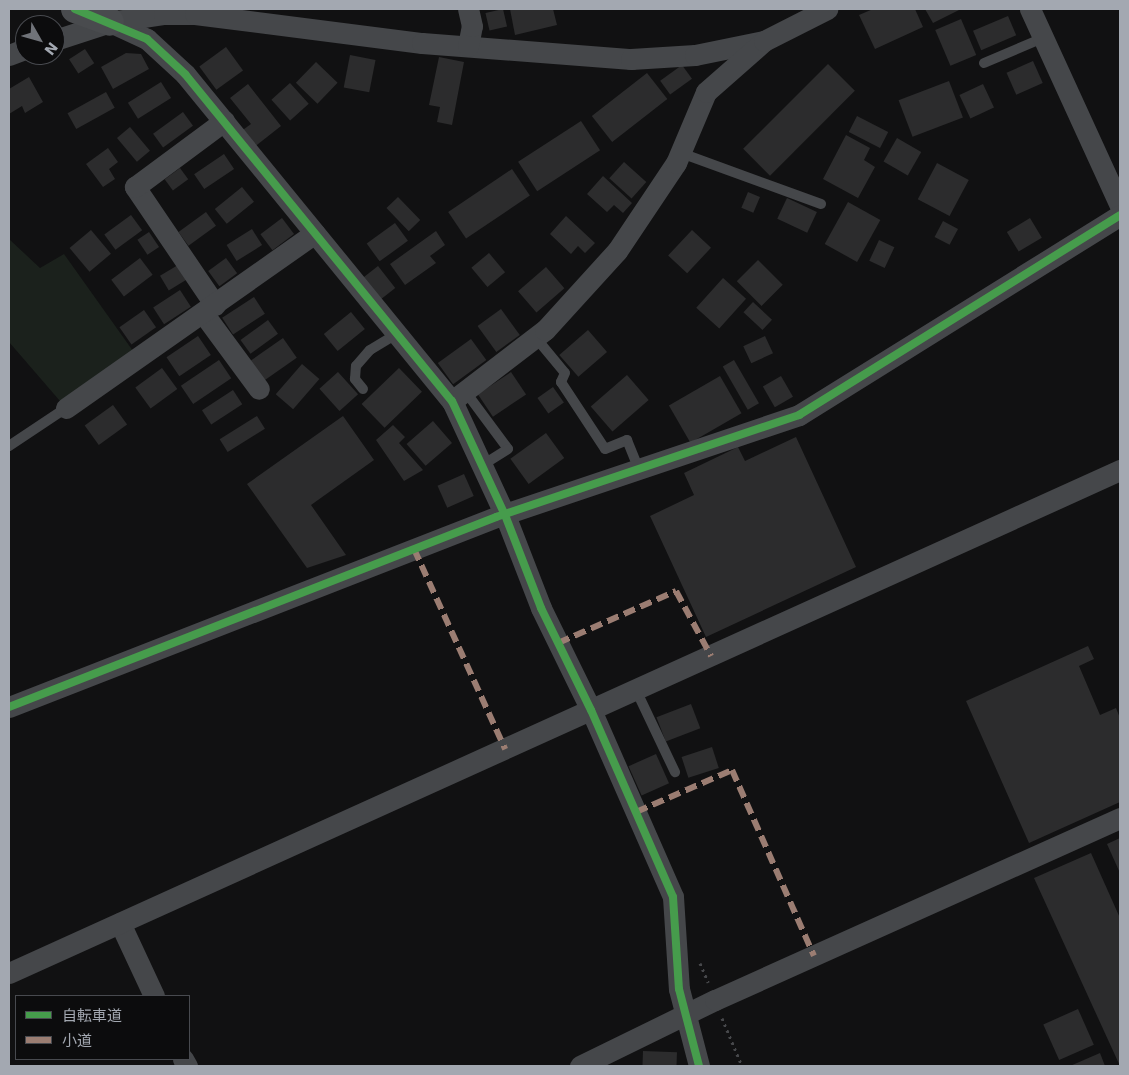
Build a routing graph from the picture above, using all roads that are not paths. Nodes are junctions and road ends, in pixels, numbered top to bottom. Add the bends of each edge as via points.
1 (75, 9) edge
2 (468, 9) edge
3 (827, 9) edge
4 (1030, 9) edge
5 (165, 11) edge
6 (110, 22) junction
7 (65, 37) edge
8 (1043, 38) junction
9 (764, 41) junction
10 (468, 46) junction
11 (984, 63) dead end
12 (224, 121) junction
13 (680, 153) junction
14 (820, 204) dead end
15 (1120, 206) edge
16 (1120, 215) edge
17 (315, 233) junction
18 (209, 309) junction
19 (397, 334) junction
20 (536, 338) junction
21 (259, 389) dead end
22 (363, 389) dead end
23 (458, 396) junction
24 (66, 408) joint
25 (9, 446) edge
26 (482, 465) junction
27 (639, 470) junction
28 (1120, 470) edge
29 (505, 515) junction
30 (636, 690) junction
31 (9, 707) edge
32 (591, 710) junction
33 (675, 772) dead end
34 (1120, 818) edge
35 (120, 923) junction
36 (9, 973) edge
37 (154, 995) edge
38 (686, 1017) junction
39 (580, 1066) edge
40 (699, 1066) edge

1 - 6 street
2 - 10 street via 472,26
3 - 9 street
4 - 8 street
5 - 6 street
5 - 10 street
6 - 7 street
6 - 12 street via 147,39 165,54
8 - 11 lane
8 - 15 street
9 - 10 street via 696,54 631,59
9 - 13 street via 706,92
12 - 17 street
12 - 18 street via 135,187
13 - 14 lane
13 - 20 street via 617,250
16 - 27 street via 799,415
17 - 18 street
17 - 19 street
18 - 21 street
18 - 24 street
19 - 22 lane via 370,350 356,366 355,379
19 - 23 street
20 - 23 street
20 - 27 lane via 565,373 561,382 605,449 627,440
23 - 26 street
23 - 26 lane via 508,449
24 - 25 lane
26 - 29 street
27 - 29 street
28 - 30 street
29 - 31 street
29 - 32 street via 541,608
30 - 32 street
30 - 33 lane
32 - 35 street
32 - 38 street via 673,897 679,988
34 - 38 street via 715,1000
35 - 36 street
35 - 37 street
38 - 39 street
38 - 40 street

